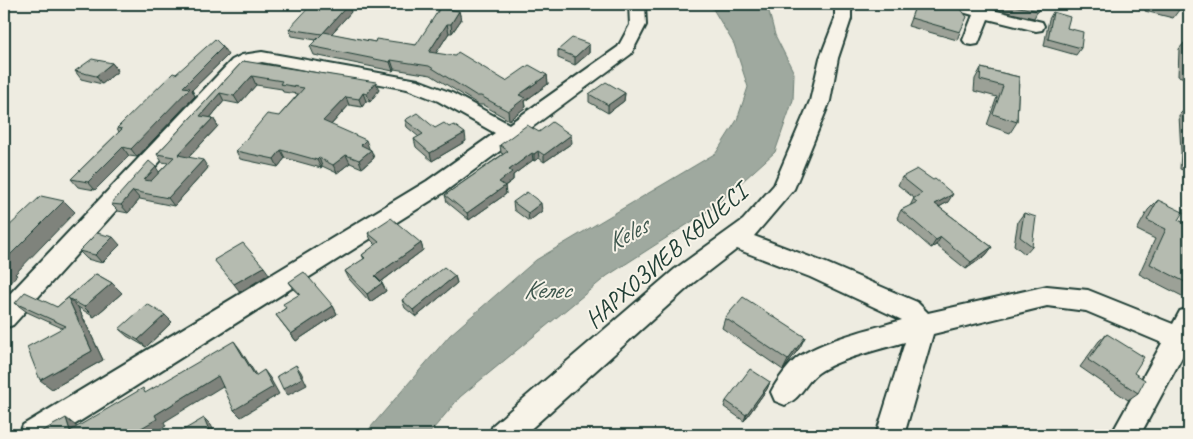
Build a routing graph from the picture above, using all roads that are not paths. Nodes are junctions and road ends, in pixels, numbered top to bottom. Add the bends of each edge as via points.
1 (637, 4) edge
2 (849, 4) edge
3 (950, 4) edge
4 (982, 13) junction
5 (1036, 26) dead end
6 (972, 40) dead end
7 (510, 133) junction
8 (735, 239) junction
9 (4, 317) edge
10 (923, 325) junction
11 (1182, 342) edge
12 (785, 392) dead end
13 (33, 435) edge
14 (503, 435) edge
15 (890, 435) edge
16 (1125, 435) edge

1 - 7 street via 638,25 625,50
2 - 8 street, НАРХОЗИЕВ КӨШЕСІ via 843,10 820,101 783,188 751,226
3 - 4 street
4 - 5 street
4 - 6 street
7 - 9 street via 445,97 411,84 262,57 248,59 238,64
7 - 13 street via 435,187
8 - 10 street via 818,270 908,310
8 - 14 street, НАРХОЗИЕВ КӨШЕСІ via 684,276
10 - 11 street via 1048,296 1088,301 1134,318
10 - 12 street via 844,349 808,365
10 - 15 street
11 - 16 street

